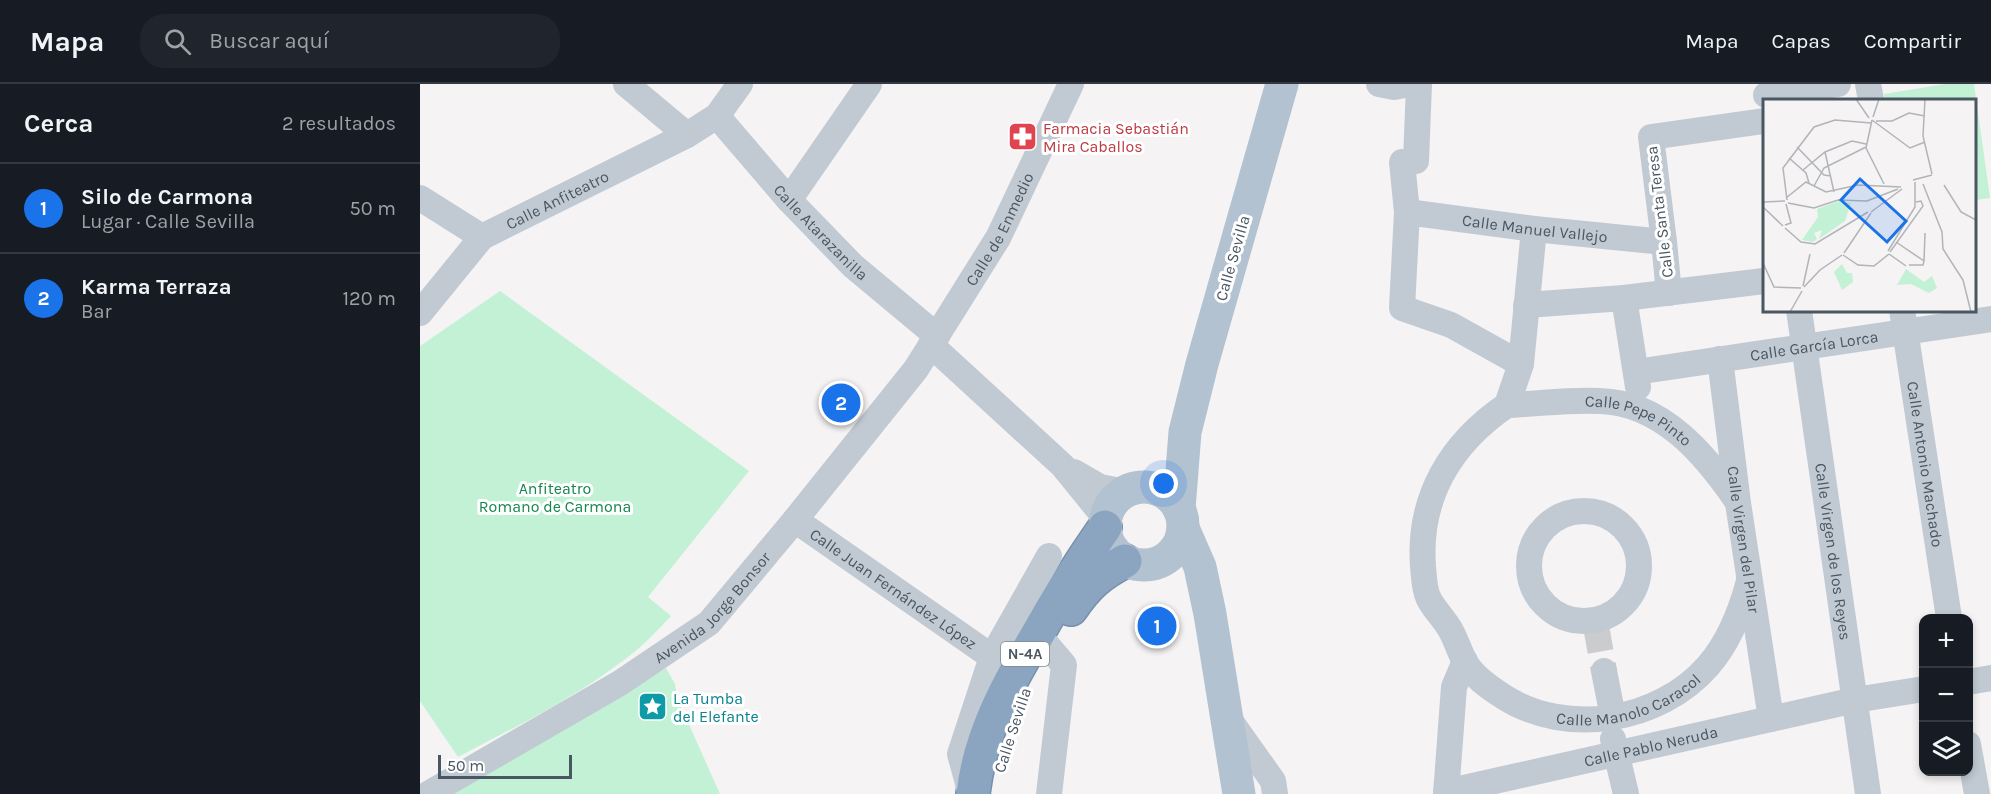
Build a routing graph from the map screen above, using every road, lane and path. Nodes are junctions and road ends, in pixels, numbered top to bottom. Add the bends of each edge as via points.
1 (626, 84) edge
2 (740, 84) edge
3 (868, 84) edge
4 (1071, 84) edge
5 (1282, 84) edge
6 (1379, 84) edge
7 (1408, 84) edge
8 (1419, 84) edge
9 (1838, 84) edge
10 (1868, 84) edge
11 (1766, 93) edge
12 (1871, 99) edge
13 (717, 116) junction
14 (1763, 121) edge
15 (687, 135) junction
16 (420, 198) edge
17 (789, 200) junction
18 (1407, 212) junction
19 (1534, 229) junction
20 (482, 237) junction
21 (1664, 242) junction
22 (1763, 281) edge
23 (1669, 293) junction
24 (1624, 298) junction
25 (1526, 305) junction
26 (1799, 312) edge
27 (420, 313) edge
28 (1991, 319) edge
29 (1904, 321) edge
30 (934, 340) junction
31 (1804, 347) junction
32 (1720, 359) junction
33 (1521, 364) junction
34 (1636, 372) junction
35 (1507, 405) junction
36 (1640, 409) junction
37 (1185, 432) junction
38 (1063, 466) junction
39 (1131, 490) junction
40 (1738, 502) junction
41 (1181, 518) junction
42 (795, 520) junction
43 (1105, 523) junction
44 (1049, 556) dead end
45 (1141, 562) junction
46 (1749, 581) junction
47 (1210, 614) junction
48 (1948, 614) edge
49 (1596, 623) joint
50 (1047, 645) junction
51 (992, 657) junction
52 (1465, 661) junction
53 (1604, 671) tunnel mouth
54 (1991, 678) edge
55 (1973, 681) edge
56 (1919, 690) edge
57 (1855, 700) junction
58 (1227, 716) junction
59 (1610, 718) junction
60 (1772, 719) junction
61 (1617, 754) junction
62 (1973, 772) edge
63 (1274, 787) edge
64 (1446, 793) edge
65 (428, 794) edge
66 (972, 794) edge
67 (994, 794) edge
68 (1049, 794) edge
69 (1239, 794) edge
70 (1626, 794) edge
71 (1868, 794) edge
72 (1977, 794) edge

1 - 15 street
2 - 13 street
3 - 17 street
4 - 30 street, Calle de Enmedio via 998,238
5 - 37 main road, Calle Sevilla
6 - 7 street
8 - 18 street via 1416,161 1402,162
9 - 11 street
10 - 12 street
13 - 15 street, Calle Anfiteatro
13 - 17 street, Calle Atarazanilla
14 - 21 street, Calle Santa Teresa via 1651,137
15 - 20 street, Calle Anfiteatro
16 - 20 street
17 - 30 street, Calle Atarazanilla via 853,267
18 - 19 street, Calle Manuel Vallejo
18 - 33 street via 1401,308 1451,325
19 - 21 street, Calle Manuel Vallejo
19 - 25 street
20 - 27 street, Calle Anfiteatro
21 - 23 street, Calle Santa Teresa
22 - 23 street
23 - 24 street
24 - 25 street
24 - 34 street
25 - 33 street
26 - 31 street, Calle Virgen de los Reyes
28 - 29 street, Calle García Lorca
29 - 31 street, Calle García Lorca
29 - 48 street, Calle Antonio Machado
30 - 38 street
30 - 42 street, Avenida Jorge Bonsor
31 - 32 street, Calle García Lorca
31 - 57 street, Calle Virgen de los Reyes
32 - 34 street, Calle García Lorca
32 - 40 street, Calle Virgen del Pilar
33 - 35 street
34 - 36 street
35 - 36 street, Calle Pepe Pinto via 1599,400
35 - 52 street, Calle Manolo Caracol via 1476,429 1450,459 1426,518 1422,553 1426,592 1448,624
36 - 40 street, Calle Pepe Pinto via 1667,424 1694,447
37 - 39 main road
37 - 41 main road
38 - 39 street via 1100,487
38 - 43 street
39 - 41 main road via 1161,491 1171,499
39 - 43 main road via 1117,498
40 - 46 street, Calle Virgen del Pilar
41 - 45 main road via 1181,540 1175,550 1167,558
41 - 47 main road via 1200,567
42 - 51 street, Calle Juan Fernández López
42 - 65 street, Avenida Jorge Bonsor via 710,623 620,683
43 - 45 main road via 1111,547
43 - 66 highway, Calle Sevilla / N-4A via 1008,684 989,729
44 - 51 street
45 - 47 main road via 1186,588
45 - 50 highway, Calle Sevilla / N-4A via 1106,571 1086,586
46 - 59 street, Calle Manolo Caracol via 1731,631 1700,675 1657,703
46 - 60 street, Calle Virgen del Pilar
47 - 58 main road
49 - 49 street via 1629,597 1637,582 1639,558 1631,535 1620,523 1599,512 1576,511 1557,518 1536,539 1530,575 1537,594 1553,611
50 - 67 highway, Calle Sevilla / N-4A via 1023,689
50 - 68 street via 1064,665
51 - 66 street, Calle Juan Fernández López via 960,754
52 - 59 street, Calle Manolo Caracol via 1490,687 1520,706 1554,717
52 - 64 street via 1454,687
53 - 59 street
54 - 55 street
56 - 57 street, Calle Pablo Neruda
57 - 60 street, Calle Pablo Neruda
57 - 71 street, Calle Virgen de los Reyes
58 - 63 street
58 - 69 main road
59 - 61 street
60 - 61 street, Calle Pablo Neruda
61 - 64 street, Calle Pablo Neruda
61 - 70 street
62 - 72 street

